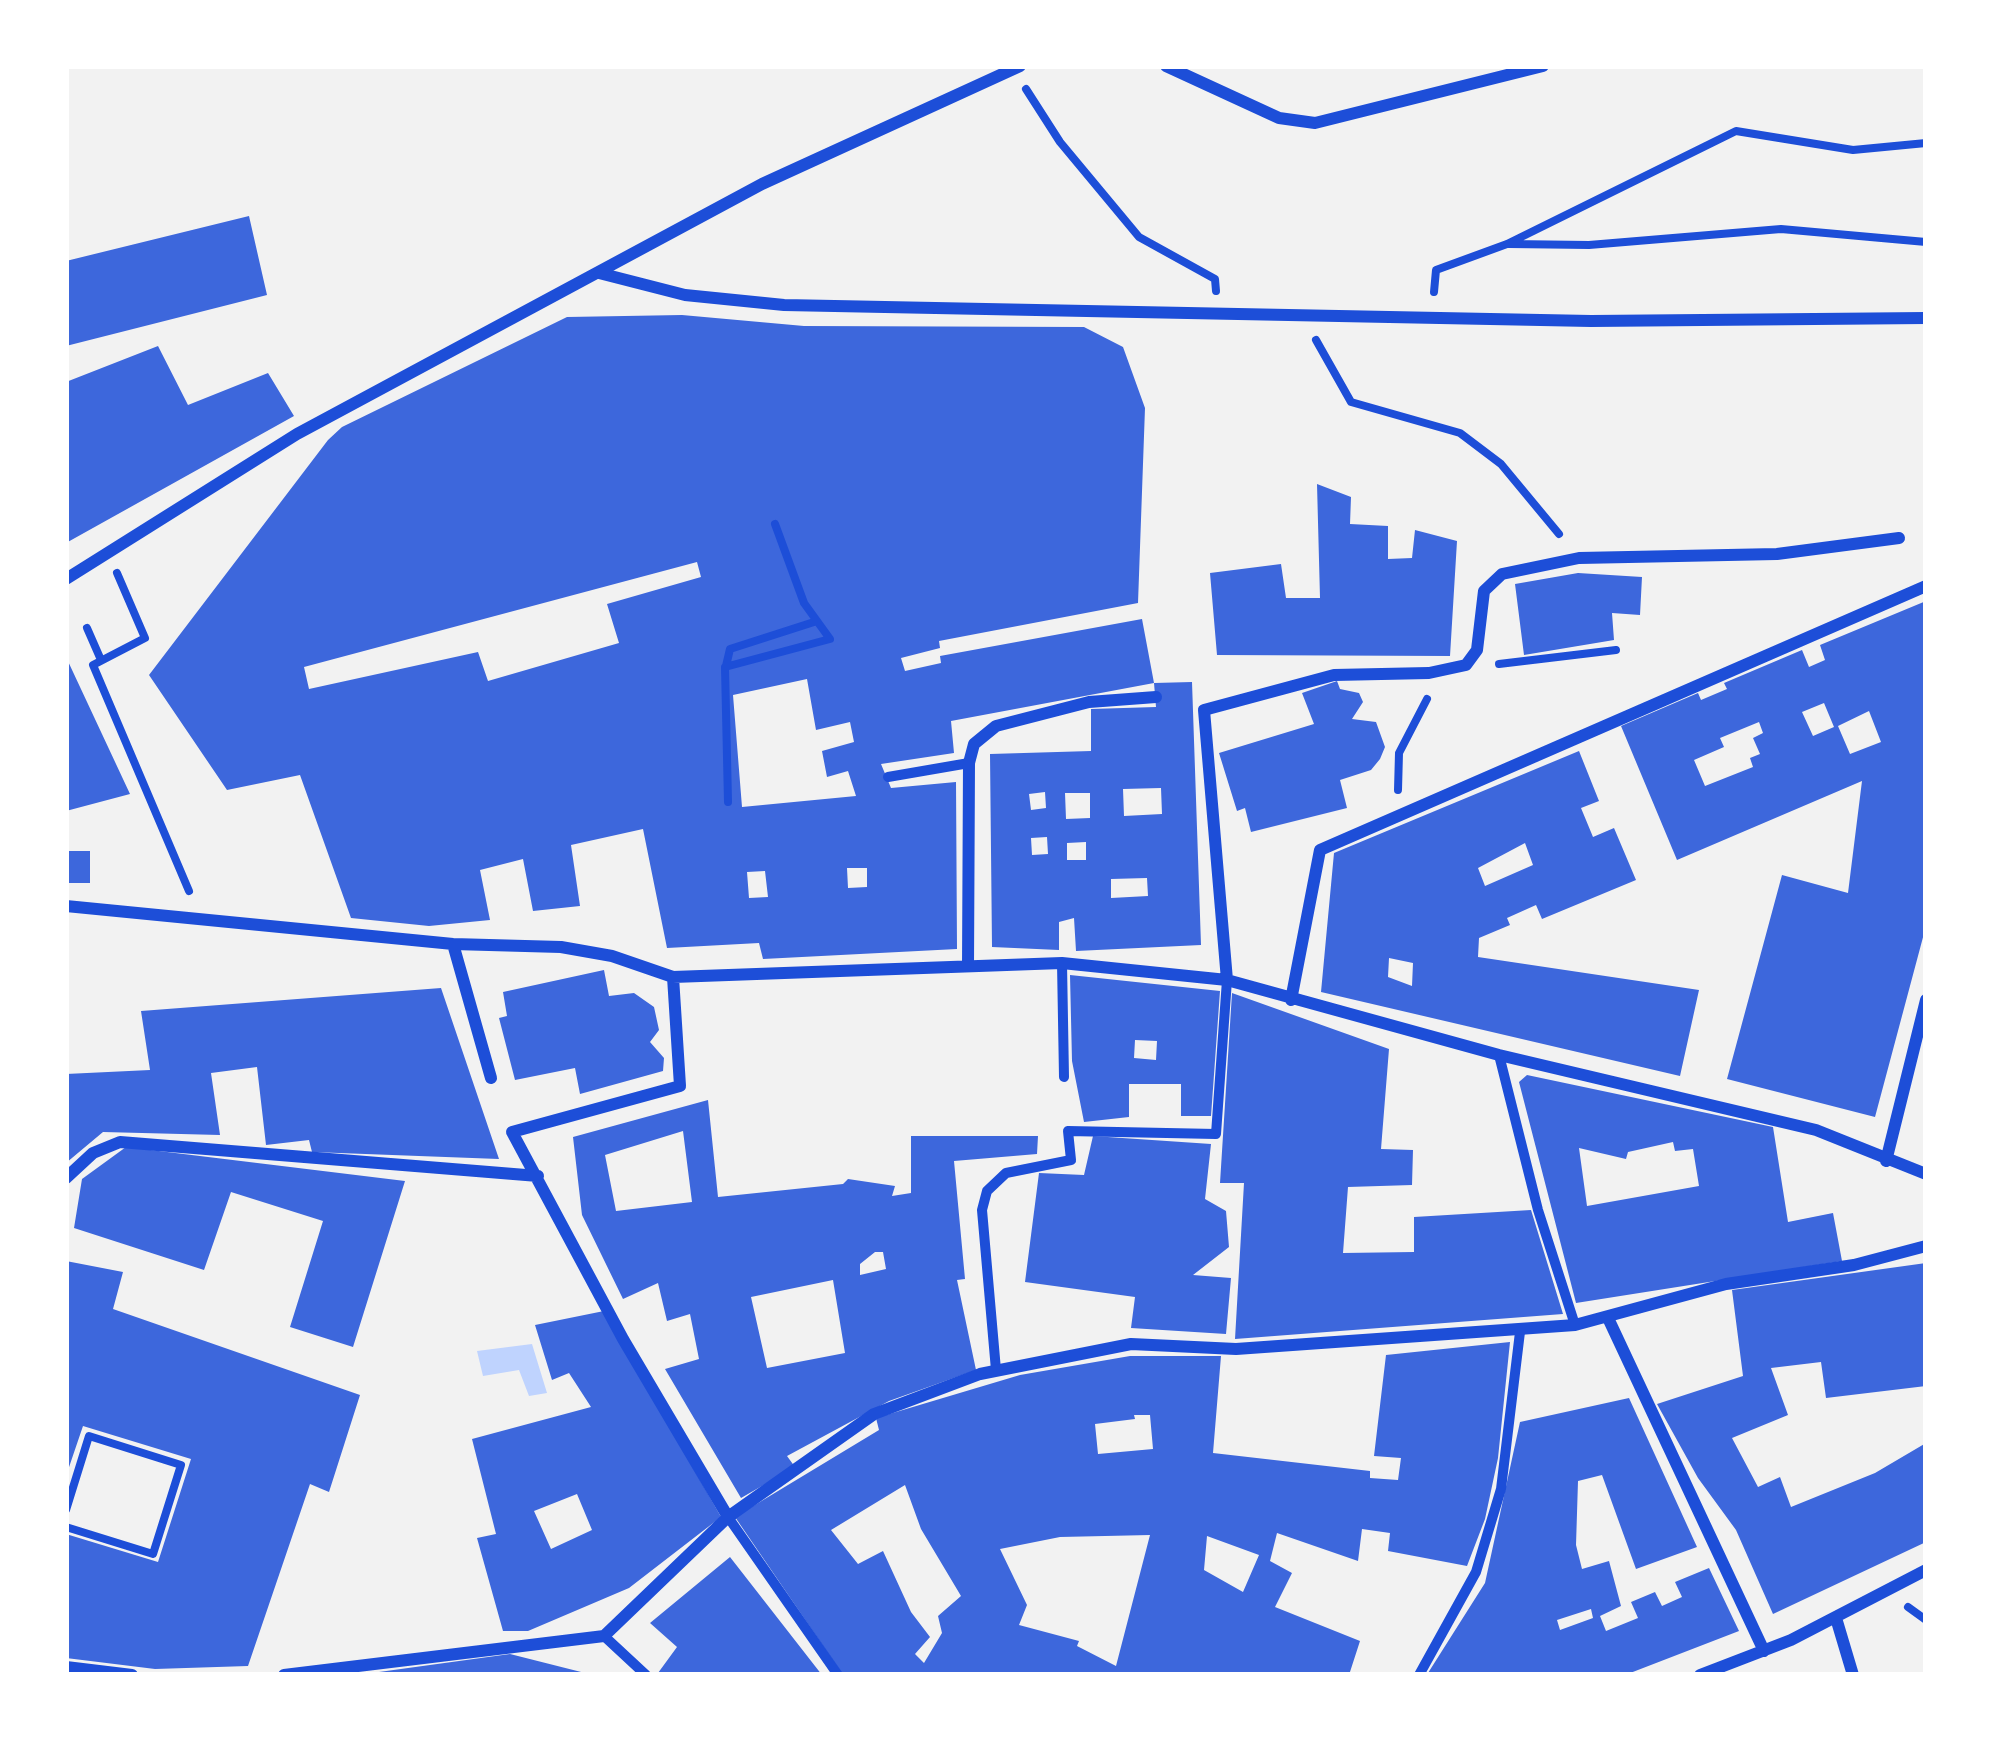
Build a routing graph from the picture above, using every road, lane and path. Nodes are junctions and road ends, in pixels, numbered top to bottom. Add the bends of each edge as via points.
1 (1166, 66) edge
2 (1543, 66) edge
3 (1014, 69) edge
4 (1926, 142) edge
5 (1926, 242) edge
6 (1507, 244) junction
7 (598, 273) junction
8 (1216, 312) junction
9 (1302, 316) junction
10 (1431, 318) junction
11 (1926, 318) edge
12 (776, 524) dead end
13 (1899, 538) dead end
14 (1579, 558) junction
15 (117, 572) dead end
16 (66, 579) edge
17 (1926, 586) edge
18 (814, 622) junction
19 (86, 628) dead end
20 (1616, 650) dead end
21 (101, 660) junction
22 (1473, 660) junction
23 (725, 667) junction
24 (1429, 673) junction
25 (1156, 697) dead end
26 (1399, 753) dead end
27 (969, 763) junction
28 (888, 777) dead end
29 (728, 802) dead end
30 (66, 906) edge
31 (201, 920) junction
32 (453, 944) junction
33 (1062, 962) junction
34 (968, 966) junction
35 (673, 977) junction
36 (1227, 980) junction
37 (1291, 1000) junction
38 (1926, 1000) edge
39 (1499, 1055) junction
40 (1064, 1077) dead end
41 (491, 1078) dead end
42 (1886, 1160) junction
43 (1926, 1174) edge
44 (538, 1176) junction
45 (66, 1178) edge
46 (1926, 1246) edge
47 (1609, 1318) junction
48 (1575, 1324) junction
49 (1520, 1332) junction
50 (996, 1370) junction
51 (66, 1468) edge
52 (78, 1472) junction
53 (66, 1510) edge
54 (728, 1516) junction
55 (66, 1527) edge
56 (1926, 1570) edge
57 (1836, 1618) junction
58 (604, 1636) junction
59 (1764, 1651) junction
60 (66, 1667) edge
61 (132, 1675) edge
62 (284, 1675) edge
63 (646, 1675) edge
64 (838, 1675) edge
65 (1419, 1675) edge
66 (1700, 1675) edge
67 (1853, 1675) edge

1 - 2 street via 1279,118 1315,123
3 - 7 street via 761,184
3 - 8 path via 1139,237 1216,279
4 - 6 path via 1853,150 1736,131
5 - 6 path via 1780,229
6 - 10 path via 1436,271
7 - 8 street via 685,295 784,305
7 - 16 street via 298,434
8 - 9 street
9 - 10 street
9 - 14 path via 1351,402 1460,433 1501,464
10 - 11 street
12 - 18 path
13 - 14 street via 1777,554
14 - 22 street via 1492,580 1479,606
15 - 21 path via 145,638
17 - 37 street via 1320,850
18 - 23 path via 730,649
18 - 23 path via 830,639
19 - 21 path
20 - 22 path via 1527,664
21 - 31 path via 93,665
22 - 24 street
23 - 29 path
24 - 26 path via 1426,706
24 - 36 street via 1334,675 1199,708
25 - 27 street via 1089,702 996,726 974,744
27 - 28 street
27 - 34 street
30 - 31 street
31 - 32 street
32 - 35 street via 588,950
32 - 41 street
33 - 34 street
33 - 36 street
33 - 40 street
34 - 35 street
35 - 44 street via 680,1087 512,1132
36 - 37 street
36 - 50 street via 1216,1133 1068,1131 1071,1160 1006,1173 983,1201
37 - 39 street
38 - 42 street
39 - 42 street via 1816,1130
39 - 48 street
42 - 43 street
44 - 45 street via 120,1142
44 - 54 street via 622,1340
46 - 47 street via 1726,1284
47 - 48 street
47 - 59 street
48 - 49 street
49 - 50 street via 1236,1349 1131,1344
49 - 65 street via 1501,1490 1476,1572
50 - 54 street via 874,1414
51 - 52 path
52 - 53 path
52 - 55 path via 89,1436 181,1465 153,1554
54 - 58 street
54 - 64 street
56 - 57 street
57 - 59 street
57 - 67 street
58 - 62 street
58 - 63 street
59 - 66 street
60 - 61 street

